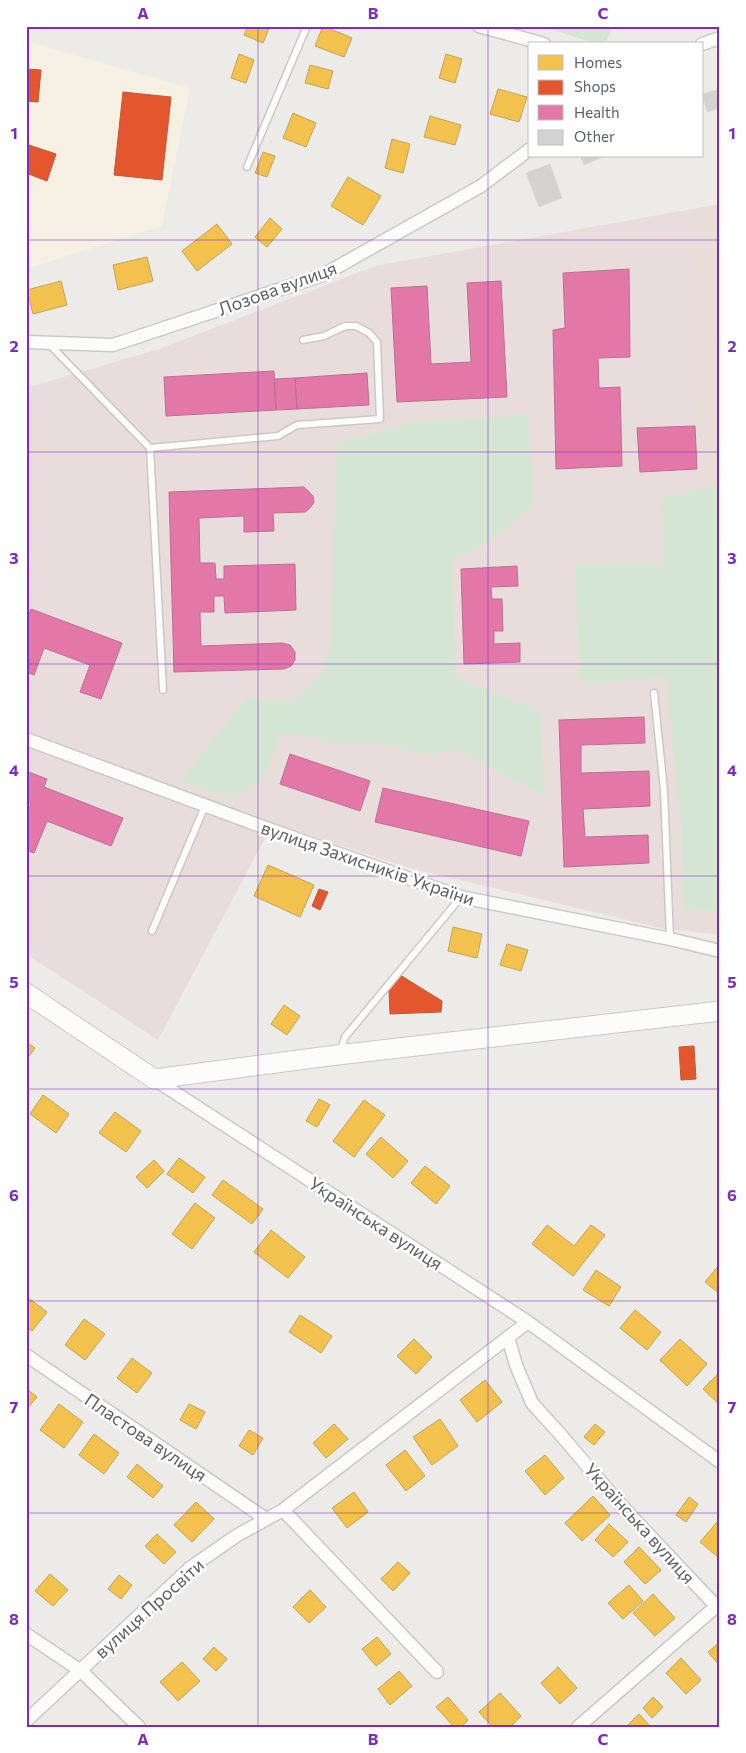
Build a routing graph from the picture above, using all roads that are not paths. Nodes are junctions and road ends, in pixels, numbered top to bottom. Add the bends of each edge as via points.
1 (308, 26) edge
2 (479, 26) edge
3 (720, 38) edge
4 (537, 42) edge
5 (704, 43) edge
6 (528, 151) edge
7 (247, 167) dead end
8 (304, 340) dead end
9 (26, 342) edge
10 (47, 343) junction
11 (150, 448) junction
12 (163, 690) dead end
13 (654, 693) dead end
14 (26, 740) edge
15 (205, 806) junction
16 (461, 897) junction
17 (152, 930) dead end
18 (670, 939) junction
19 (720, 952) edge
20 (26, 993) edge
21 (720, 1011) edge
22 (339, 1055) junction
23 (154, 1079) junction
24 (528, 1322) junction
25 (508, 1337) junction
26 (26, 1355) edge
27 (720, 1462) edge
28 (283, 1510) junction
29 (266, 1519) junction
30 (718, 1604) edge
31 (26, 1634) edge
32 (81, 1670) junction
33 (437, 1672) dead end
34 (26, 1721) edge
35 (139, 1727) edge
36 (578, 1727) edge

1 - 7 lane
2 - 4 street
3 - 5 street
6 - 10 street, Лозова вулиця via 481,186 323,275 113,345
8 - 11 lane via 324,336 345,326 356,326 377,342 380,419 297,425 278,436
9 - 10 street, Лозова вулиця
10 - 11 lane
11 - 12 lane
13 - 18 lane via 664,790
14 - 15 street, вулиця Захисників України
15 - 16 street, вулиця Захисників України
15 - 17 lane
16 - 18 street, вулиця Захисників України
16 - 22 lane via 345,1037
18 - 19 street, вулиця Захисників України
20 - 23 main road, Українська вулиця
21 - 22 main road
22 - 23 main road
23 - 24 street, Українська вулиця
24 - 25 street, вулиця Просвіти
24 - 27 street, Українська вулиця
25 - 28 street, вулиця Просвіти
25 - 30 street, Українська вулиця via 532,1403 618,1502
26 - 29 street, Пластова вулиця
28 - 29 street, вулиця Просвіти
28 - 33 street
29 - 32 street, вулиця Просвіти via 190,1568
30 - 36 street
31 - 32 street
32 - 34 street, вулиця Просвіти
32 - 35 street

